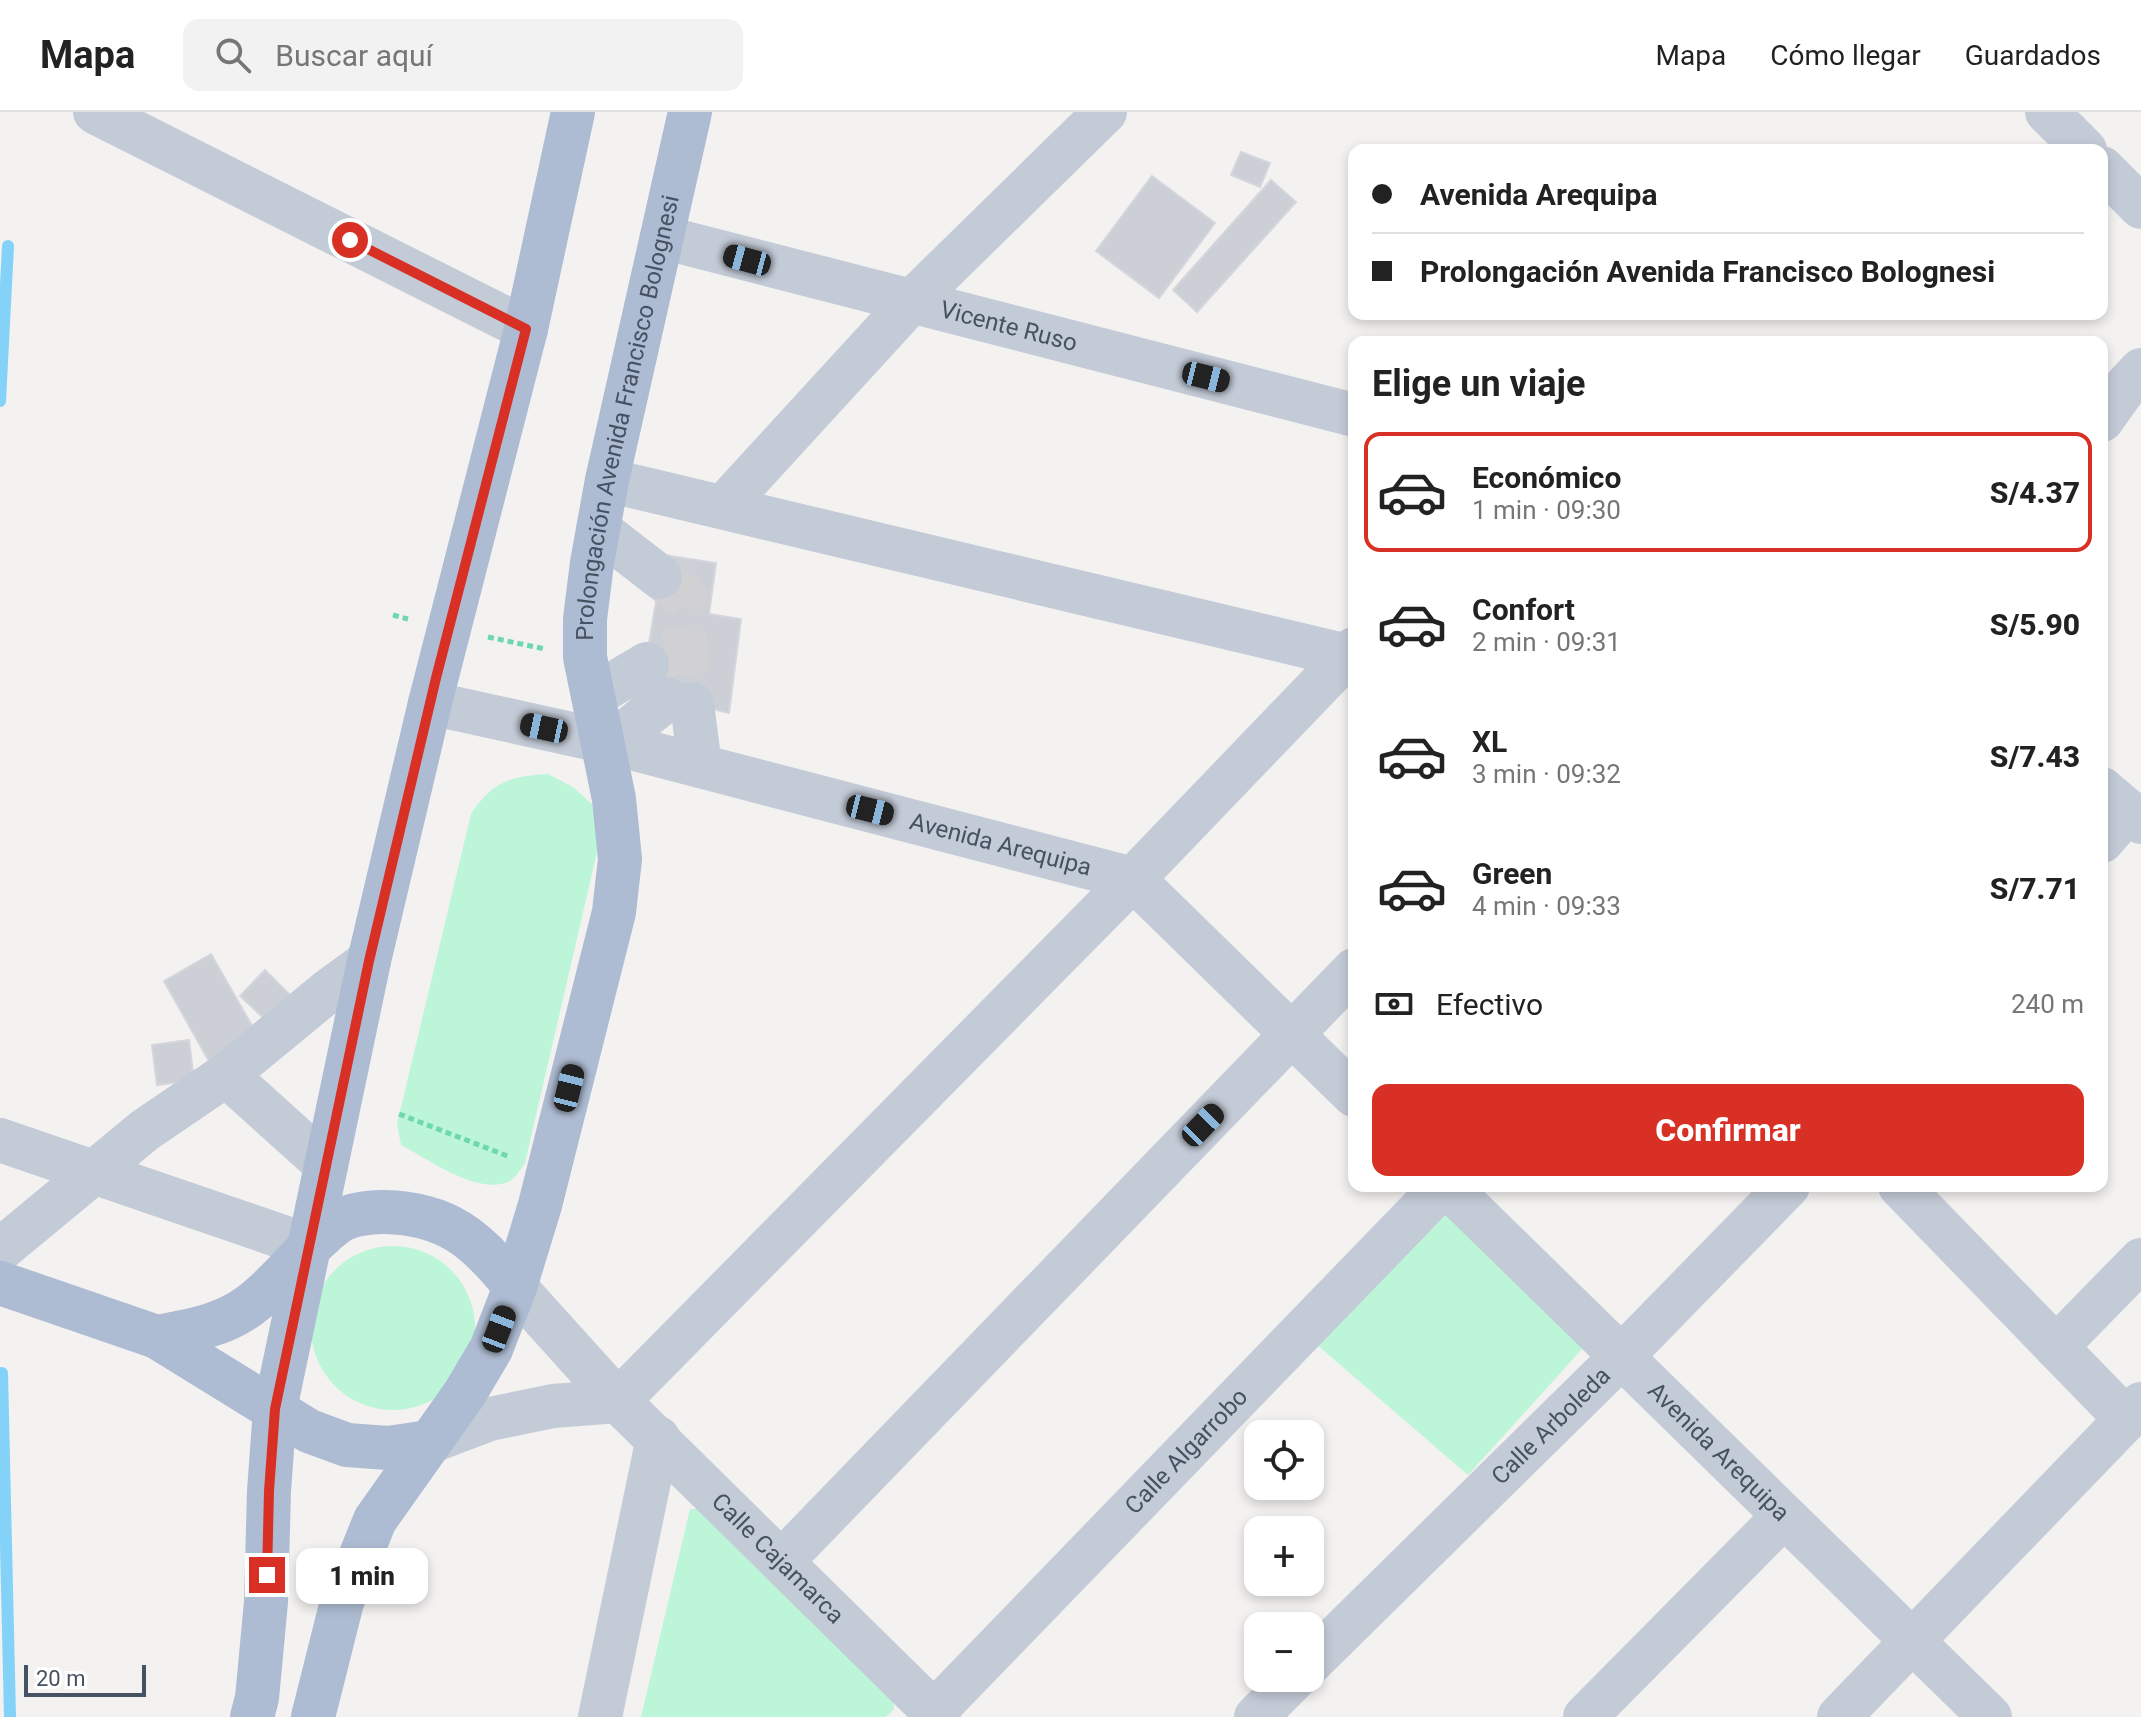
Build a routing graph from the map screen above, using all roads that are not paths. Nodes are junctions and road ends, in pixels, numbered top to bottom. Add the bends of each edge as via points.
1 (95, 112) edge
2 (573, 112) edge
3 (690, 112) edge
4 (1105, 112) edge
5 (2047, 112) edge
6 (2079, 144) edge
7 (2108, 174) edge
8 (2141, 207) edge
9 (662, 237) junction
10 (911, 302) junction
11 (526, 329) junction
12 (1348, 413) edge
13 (607, 480) junction
14 (723, 507) junction
15 (598, 529) junction
16 (660, 577) tunnel mouth
17 (1348, 652) edge
18 (1348, 654) edge
19 (589, 676) junction
20 (669, 689) junction
21 (430, 703) junction
22 (607, 741) junction
23 (700, 766) junction
24 (1133, 879) junction
25 (369, 961) junction
26 (1348, 976) edge
27 (1291, 1034) junction
28 (226, 1075) junction
29 (1348, 1089) edge
30 (0, 1140) edge
31 (326, 1165) junction
32 (94, 1172) junction
33 (1439, 1192) edge
34 (1451, 1192) edge
35 (1782, 1192) edge
36 (1906, 1192) edge
37 (309, 1246) junction
38 (0, 1250) edge
39 (2141, 1260) edge
40 (0, 1283) edge
41 (515, 1287) junction
42 (157, 1337) junction
43 (2056, 1347) junction
44 (1622, 1356) junction
45 (618, 1401) junction
46 (275, 1409) junction
47 (2134, 1412) edge
48 (658, 1438) junction
49 (429, 1442) junction
50 (1784, 1516) junction
51 (782, 1561) junction
52 (1913, 1641) junction
53 (1324, 1649) edge
54 (1281, 1692) edge
55 (934, 1715) edge
56 (252, 1717) edge
57 (313, 1717) edge
58 (600, 1717) edge
59 (1256, 1717) edge
60 (1585, 1717) edge
61 (1839, 1717) edge
62 (1990, 1717) edge

1 - 11 street
2 - 11 main road
3 - 9 main road, Prolongación Avenida Francisco Bolognesi
4 - 10 street
5 - 6 street
7 - 8 street
9 - 10 street, Vicente Ruso
9 - 13 main road, Prolongación Avenida Francisco Bolognesi
10 - 12 street, Vicente Ruso
10 - 14 street
11 - 21 main road
13 - 14 street
13 - 15 main road, Prolongación Avenida Francisco Bolognesi
14 - 17 street
15 - 16 street
15 - 19 main road, Prolongación Avenida Francisco Bolognesi via 585,619
18 - 24 street
19 - 20 street
19 - 22 main road, Prolongación Avenida Francisco Bolognesi
20 - 22 street
20 - 23 street
21 - 22 street, Avenida Arequipa
21 - 25 main road
22 - 23 street, Avenida Arequipa
22 - 41 main road, Prolongación Avenida Francisco Bolognesi via 620,859 614,912
23 - 24 street, Avenida Arequipa
24 - 27 street, Avenida Arequipa
24 - 45 street
25 - 28 street
25 - 31 main road
26 - 27 street
27 - 29 street, Avenida Arequipa
27 - 51 street
28 - 31 street
28 - 32 street
30 - 32 street
31 - 37 main road
32 - 37 street
32 - 38 street
33 - 55 street, Calle Algarrobo
34 - 44 street, Avenida Arequipa
35 - 44 street, Calle Arboleda
36 - 43 street
37 - 41 main road, Calle Cajamarca via 340,1220 374,1212 409,1212 442,1221 471,1239
37 - 42 main road, Calle Cajamarca via 248,1308 204,1329
37 - 46 main road
39 - 43 street
40 - 42 main road
41 - 45 street, Calle Cajamarca
41 - 49 main road, Prolongación Avenida Francisco Bolognesi via 491,1349
42 - 46 main road
43 - 47 street
44 - 50 street, Avenida Arequipa
44 - 53 street, Calle Arboleda
45 - 48 street, Calle Cajamarca
45 - 49 street via 553,1406 490,1419
46 - 49 main road via 309,1431 347,1445 388,1448
46 - 56 main road via 266,1602
47 - 52 street
48 - 51 street, Calle Cajamarca
48 - 58 street
49 - 57 main road, Prolongación Avenida Francisco Bolognesi via 375,1520 342,1602
50 - 52 street, Avenida Arequipa
50 - 60 street
51 - 55 street, Calle Cajamarca
52 - 61 street
52 - 62 street, Avenida Arequipa
54 - 59 street

